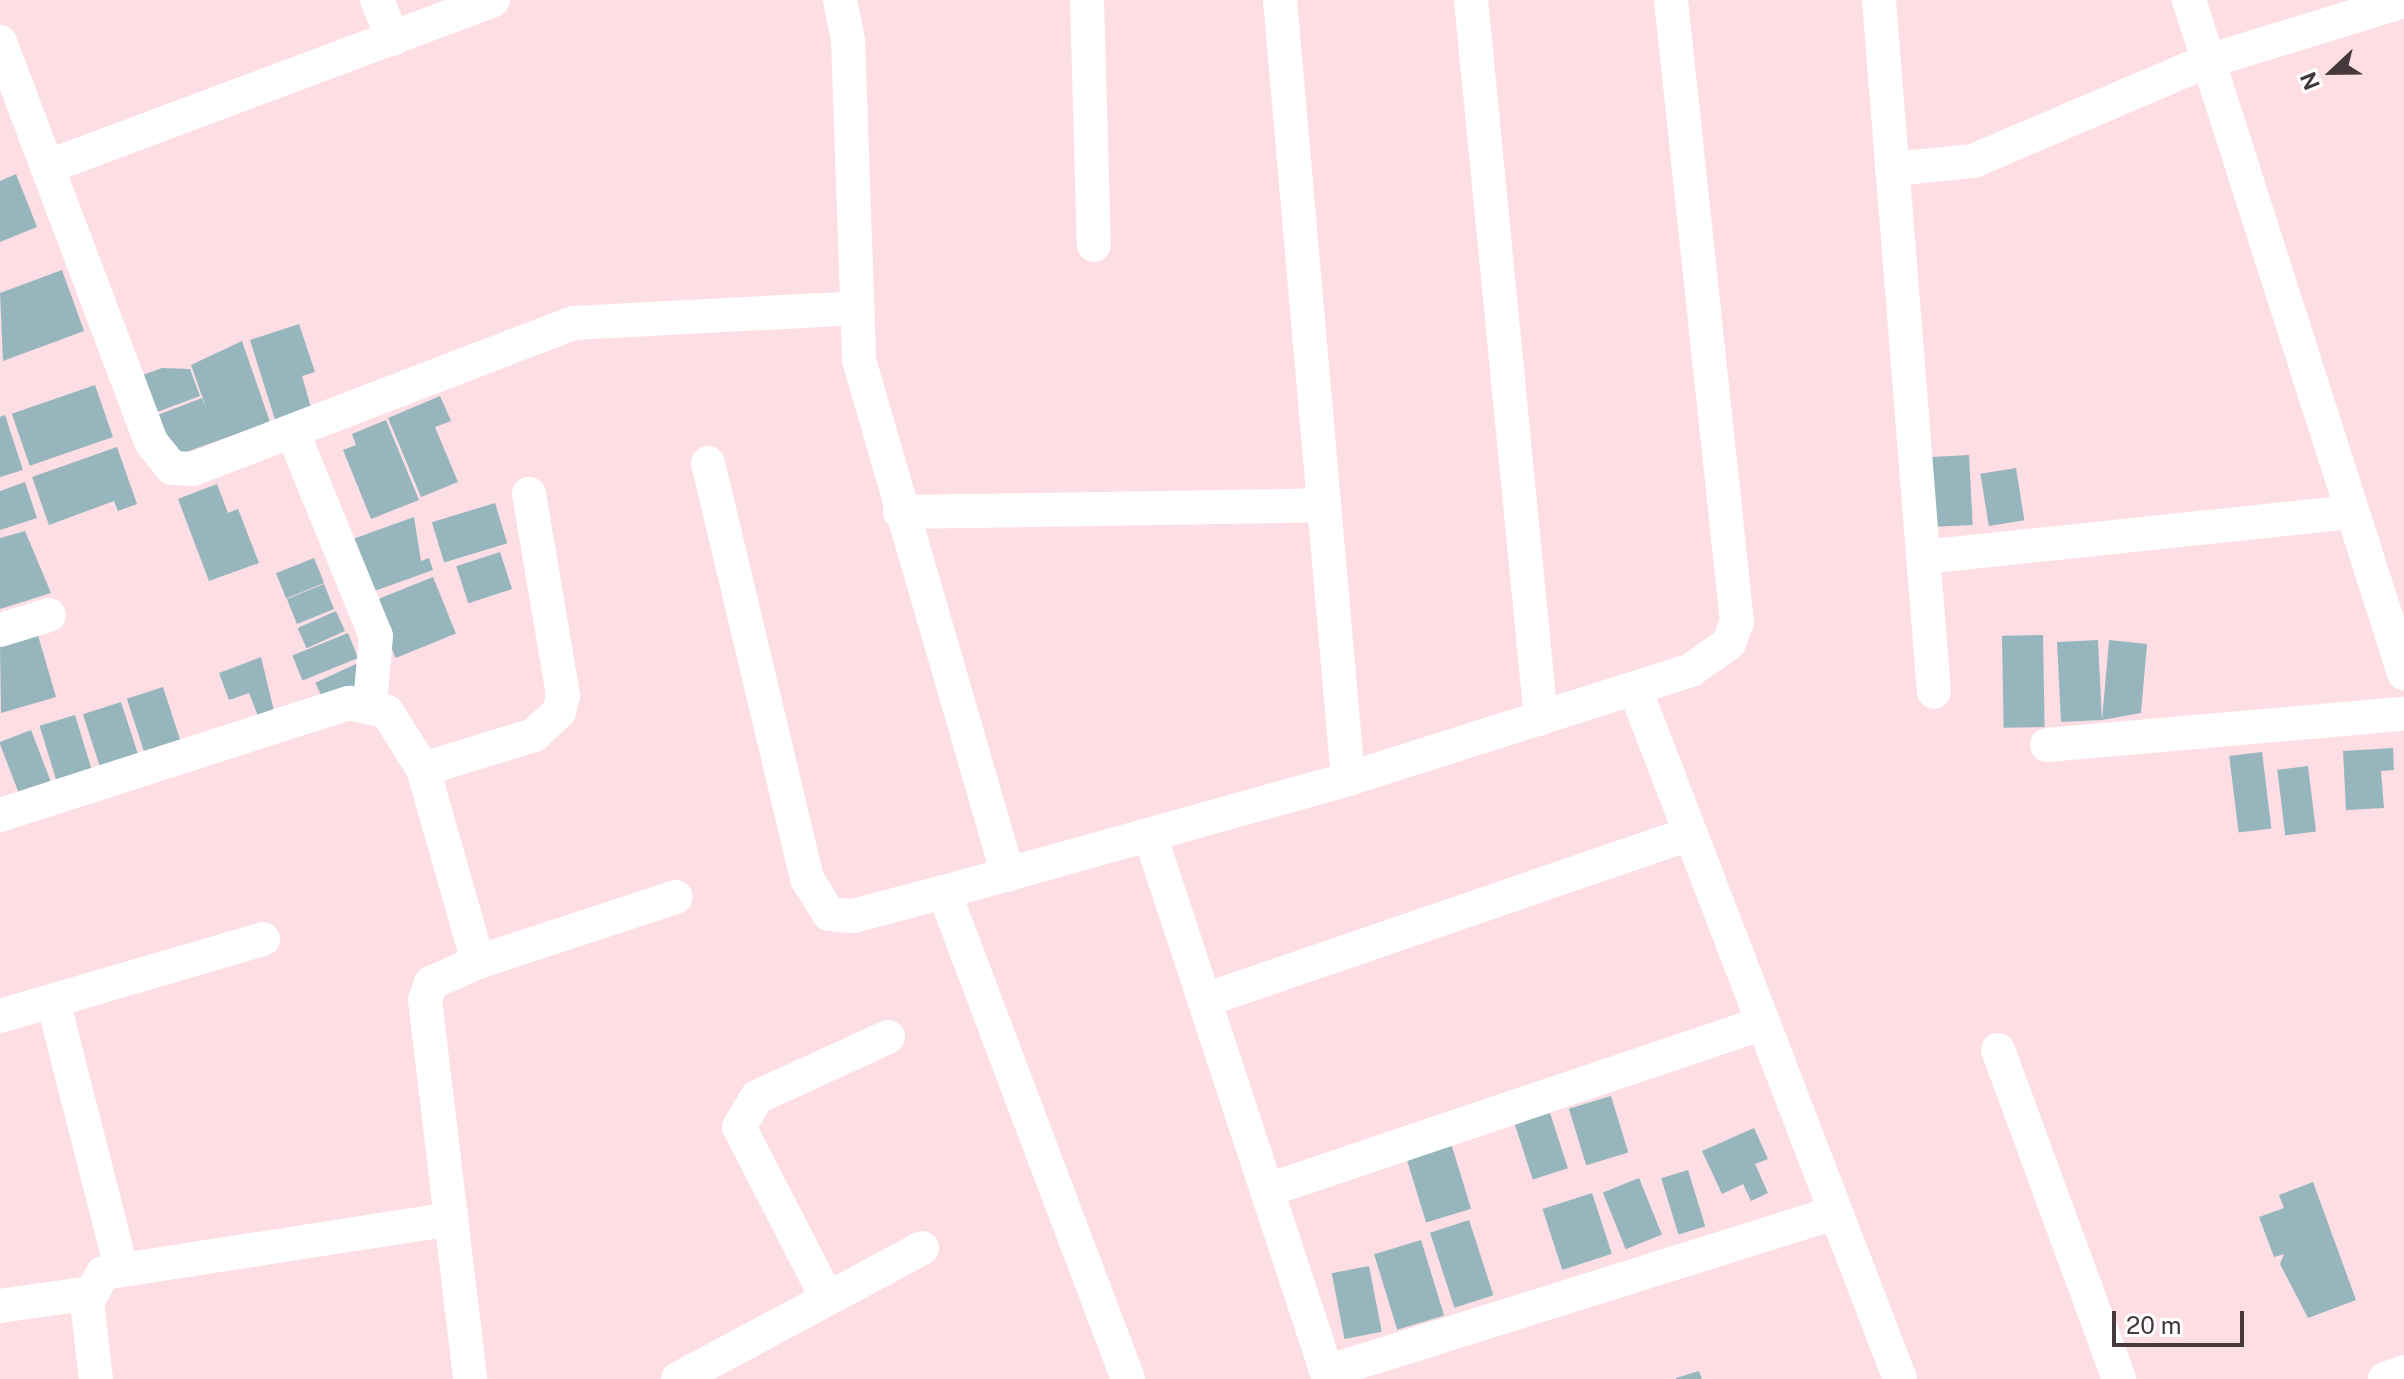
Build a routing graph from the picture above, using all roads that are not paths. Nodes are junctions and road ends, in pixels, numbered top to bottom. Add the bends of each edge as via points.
1 (377, 0) edge
2 (493, 0) edge
3 (840, 0) edge
4 (1087, 0) edge
5 (1280, 0) edge
6 (1471, 0) edge
7 (1671, 0) edge
8 (1879, 0) edge
9 (2189, 0) edge
10 (2404, 1) edge
11 (393, 39) junction
12 (0, 42) edge
13 (2208, 61) junction
14 (47, 167) junction
15 (1892, 169) junction
16 (1094, 245) dead end
17 (858, 308) junction
18 (293, 433) junction
19 (708, 463) dead end
20 (529, 494) dead end
21 (1324, 505) junction
22 (900, 512) junction
23 (2351, 512) junction
24 (1923, 557) junction
25 (2390, 582) edge
26 (49, 615) dead end
27 (0, 630) edge
28 (2404, 673) edge
29 (1635, 689) junction
30 (1934, 692) dead end
31 (370, 703) junction
32 (2404, 714) edge
33 (1541, 719) junction
34 (2047, 745) dead end
35 (423, 769) junction
36 (1348, 779) junction
37 (0, 815) edge
38 (1689, 834) junction
39 (1150, 835) junction
40 (1008, 875) junction
41 (944, 892) junction
42 (676, 897) dead end
43 (263, 939) dead end
44 (478, 962) junction
45 (1205, 1000) junction
46 (53, 1001) junction
47 (0, 1016) edge
48 (1760, 1024) junction
49 (888, 1037) dead end
50 (1998, 1050) dead end
51 (1268, 1190) junction
52 (1834, 1213) junction
53 (451, 1219) junction
54 (922, 1248) dead end
55 (121, 1267) junction
56 (91, 1293) junction
57 (827, 1298) junction
58 (0, 1306) edge
59 (2404, 1372) edge
60 (1328, 1375) edge
61 (96, 1379) edge
62 (470, 1379) edge
63 (678, 1379) edge
64 (1128, 1379) edge
65 (1900, 1379) edge
66 (2119, 1379) edge
67 (2385, 1379) edge

1 - 11 street
2 - 11 street
3 - 17 street
4 - 16 street
5 - 21 street
6 - 33 street
7 - 29 street via 1737,622 1729,643 1712,658
8 - 15 street
9 - 13 street
10 - 13 street
11 - 14 street
12 - 14 street
13 - 15 street via 1973,161
13 - 23 street
14 - 18 street via 158,459 193,469
15 - 24 street
17 - 18 street via 574,323
17 - 22 street via 859,360
18 - 31 street via 376,636
19 - 41 street via 815,899 829,914 853,916
20 - 35 street via 559,712 534,735
21 - 22 street
21 - 36 street
22 - 40 street
23 - 24 street
23 - 25 street
24 - 30 street
25 - 28 street
26 - 27 street
29 - 33 street
29 - 38 street
31 - 35 street via 387,712
31 - 37 street via 349,703
32 - 34 street
33 - 36 street
35 - 44 street
36 - 39 street
38 - 45 street
38 - 48 street
39 - 40 street
39 - 45 street
40 - 41 street
41 - 64 street
42 - 44 street
43 - 46 street
44 - 53 street via 431,983 425,1000
45 - 51 street
46 - 47 street
46 - 55 street
48 - 51 street
48 - 52 street
49 - 57 street via 757,1097 739,1127
50 - 66 street
51 - 60 street
52 - 60 street
52 - 65 street
53 - 55 street
53 - 62 street
54 - 57 street
55 - 56 street via 103,1273
56 - 58 street
56 - 61 street
57 - 63 street
59 - 67 street

